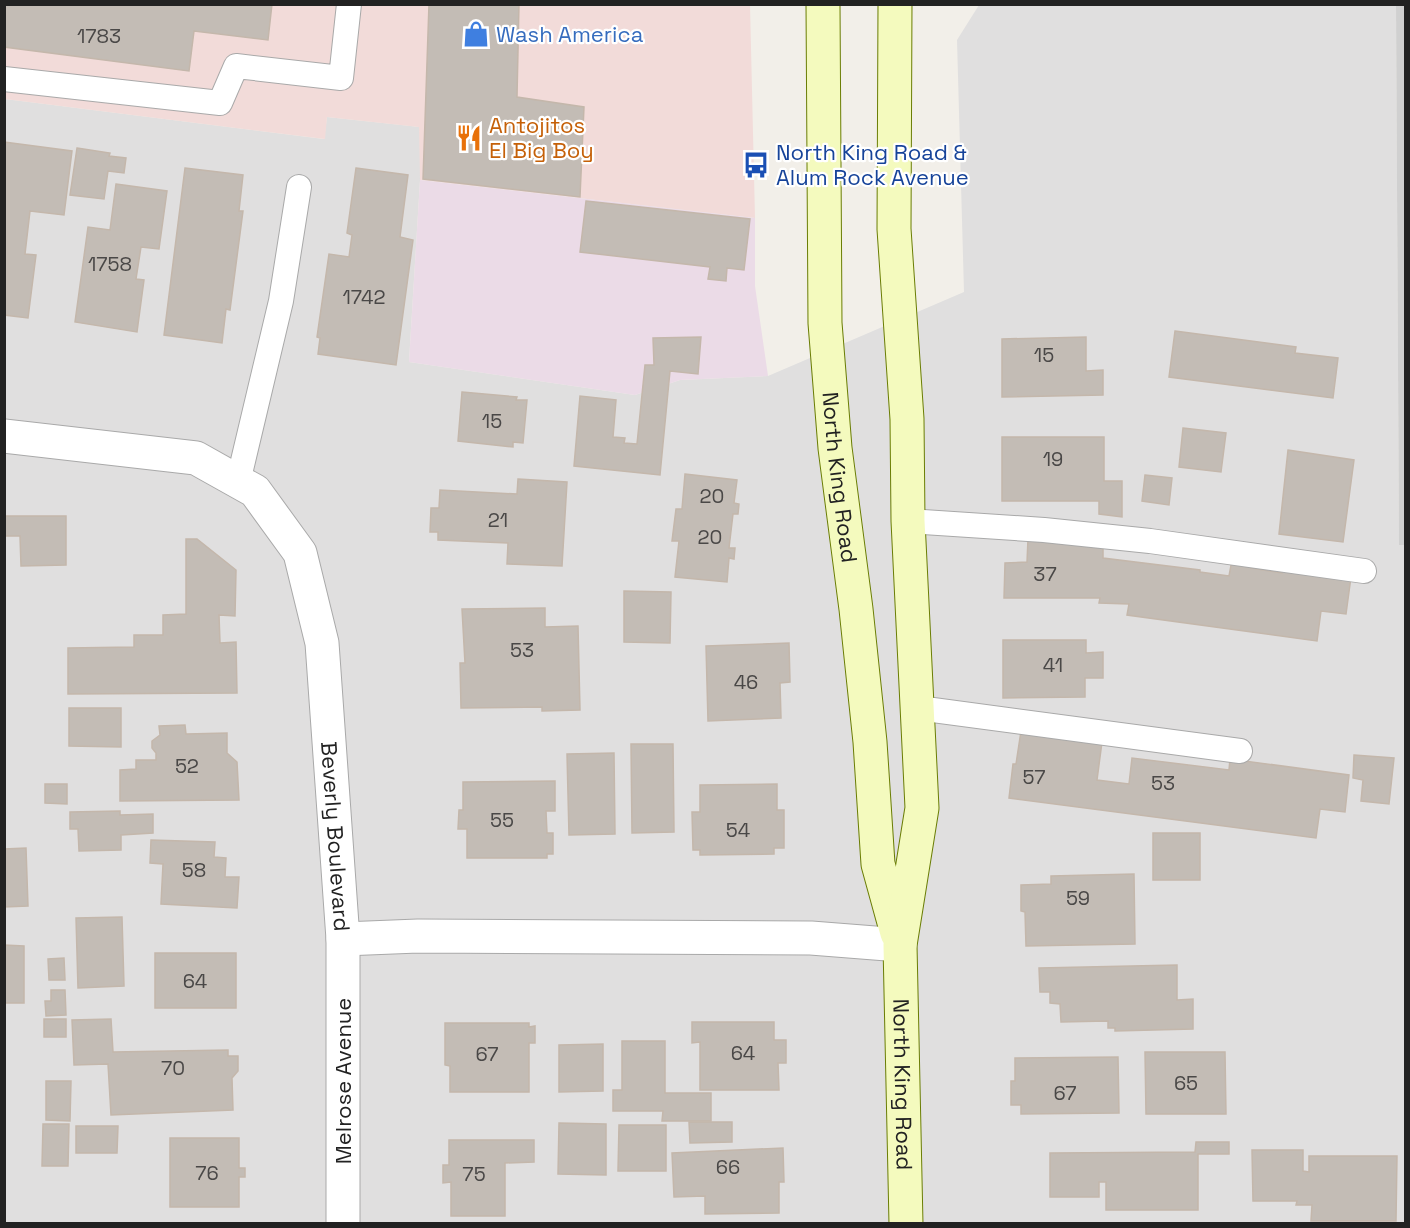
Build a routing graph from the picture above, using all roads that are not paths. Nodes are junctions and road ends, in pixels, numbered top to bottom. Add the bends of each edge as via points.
1 (349, 4) edge
2 (823, 4) edge
3 (895, 4) edge
4 (4, 79) edge
5 (299, 187) dead end
6 (4, 436) edge
7 (238, 482) junction
8 (908, 521) junction
9 (1364, 571) dead end
10 (918, 708) junction
11 (1240, 751) dead end
12 (343, 939) junction
13 (900, 945) junction
14 (342, 1224) edge
15 (906, 1224) edge

1 - 4 lane via 341,78 236,66 220,103
2 - 13 main road, North King Road via 825,323 835,448 870,742 878,864
3 - 8 main road, North King Road via 894,229 907,419
5 - 7 lane via 281,301
6 - 7 street, Beverly Boulevard via 196,458
7 - 12 street, Beverly Boulevard via 255,491 300,553 322,643
8 - 9 lane via 1150,541
8 - 10 main road, North King Road
10 - 11 lane
10 - 13 main road, North King Road via 922,808
12 - 13 street, Beverly Boulevard via 799,938
12 - 14 street, Melrose Avenue
13 - 15 main road, North King Road

